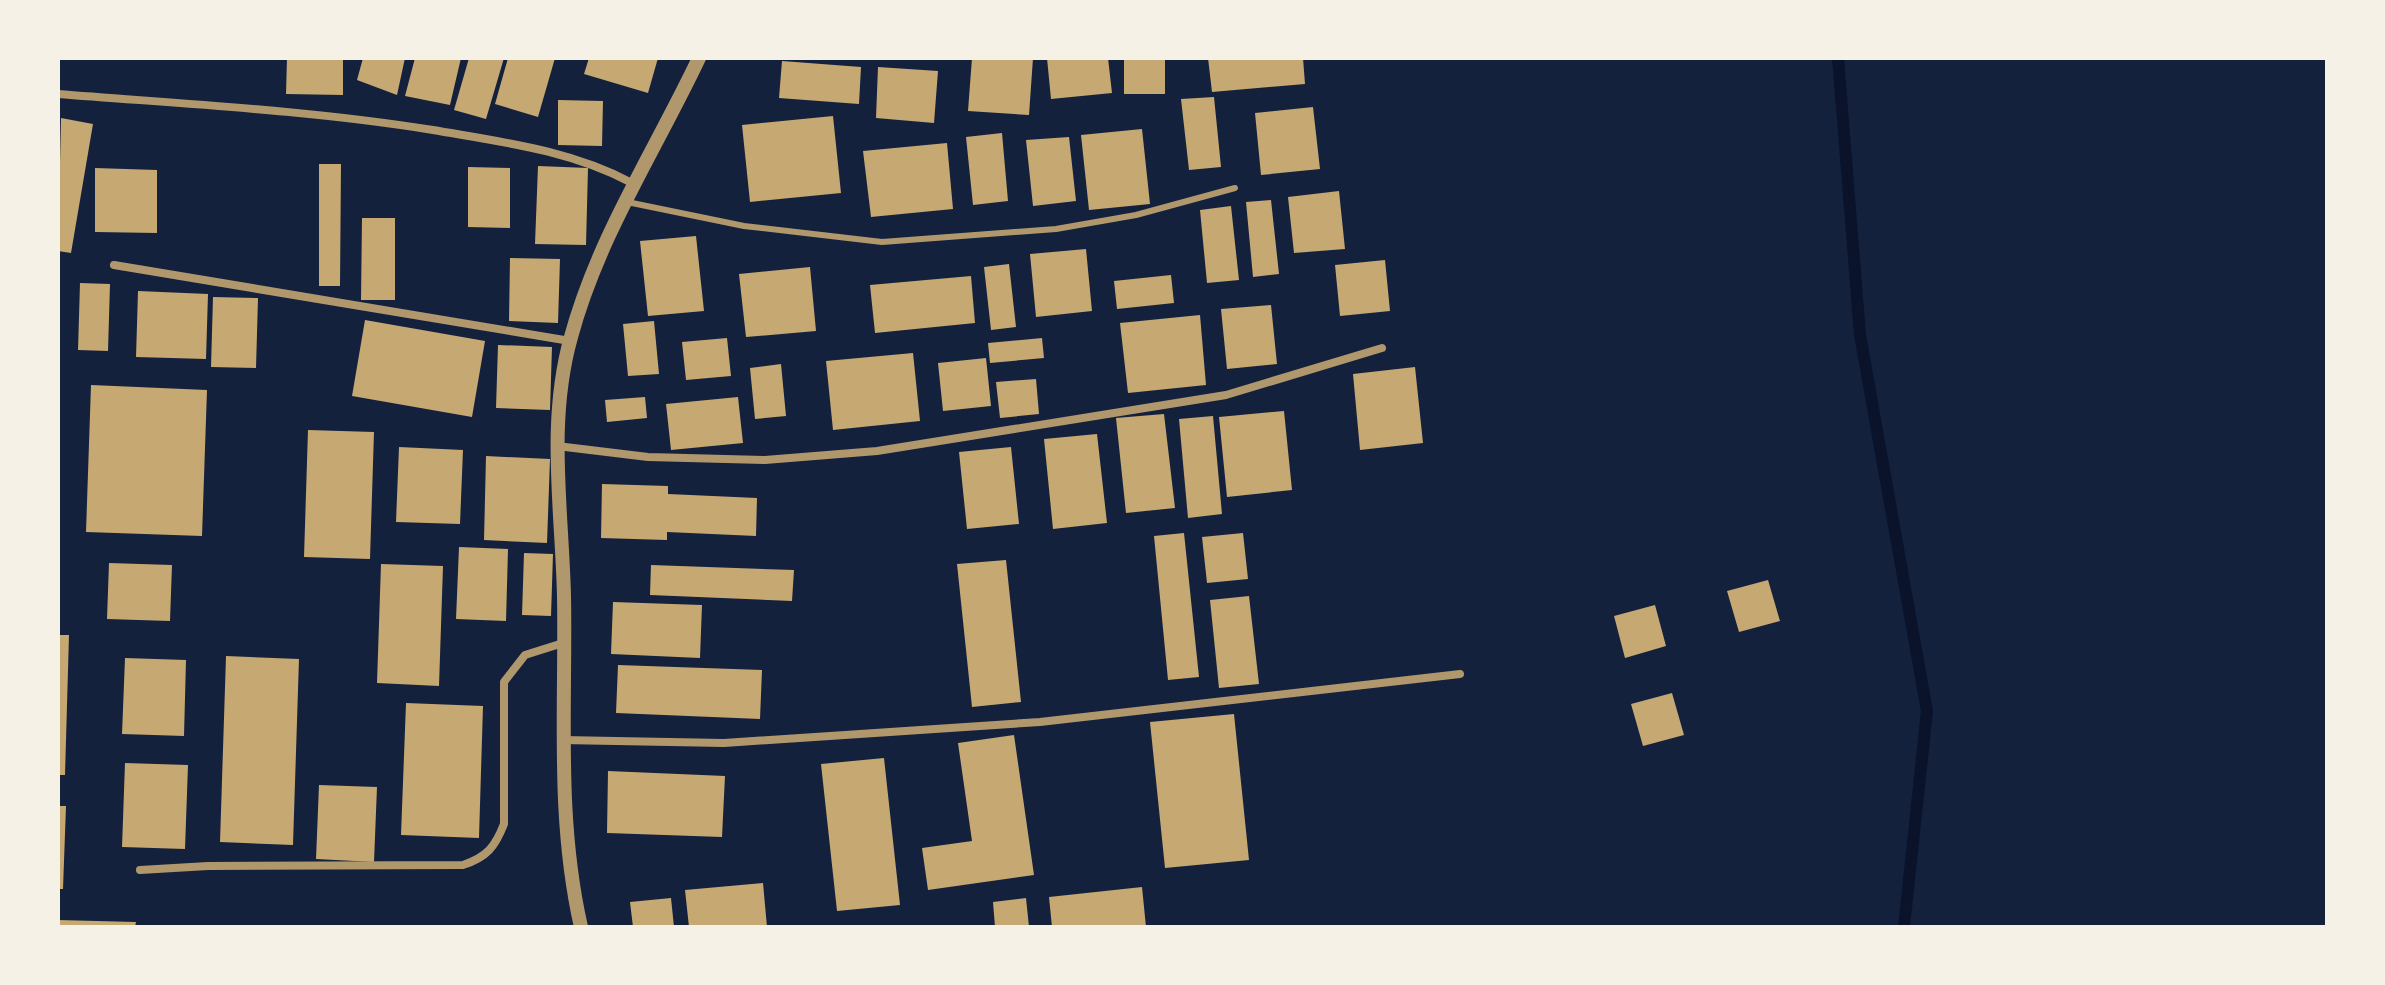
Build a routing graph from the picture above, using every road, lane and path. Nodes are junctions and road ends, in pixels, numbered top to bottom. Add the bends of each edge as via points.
1 (699, 58) edge
2 (58, 94) edge
3 (632, 183) junction
4 (1235, 188) dead end
5 (624, 201) junction
6 (114, 265) dead end
7 (570, 341) junction
8 (1382, 348) dead end
9 (557, 446) junction
10 (563, 643) junction
11 (1460, 674) dead end
12 (561, 740) junction
13 (140, 870) dead end
14 (581, 927) edge

1 - 3 street
2 - 3 street via 354,117 532,147 581,159
3 - 5 street
4 - 5 lane via 1150,212 1056,229 882,242 744,226
5 - 7 street via 587,283
6 - 7 street
7 - 9 street
8 - 9 street via 1226,395 877,451 765,460 648,457
9 - 10 street
10 - 12 street
10 - 13 street via 525,655 504,682 504,824 484,858 463,865
11 - 12 street via 1040,722 724,743
12 - 14 street via 566,835

